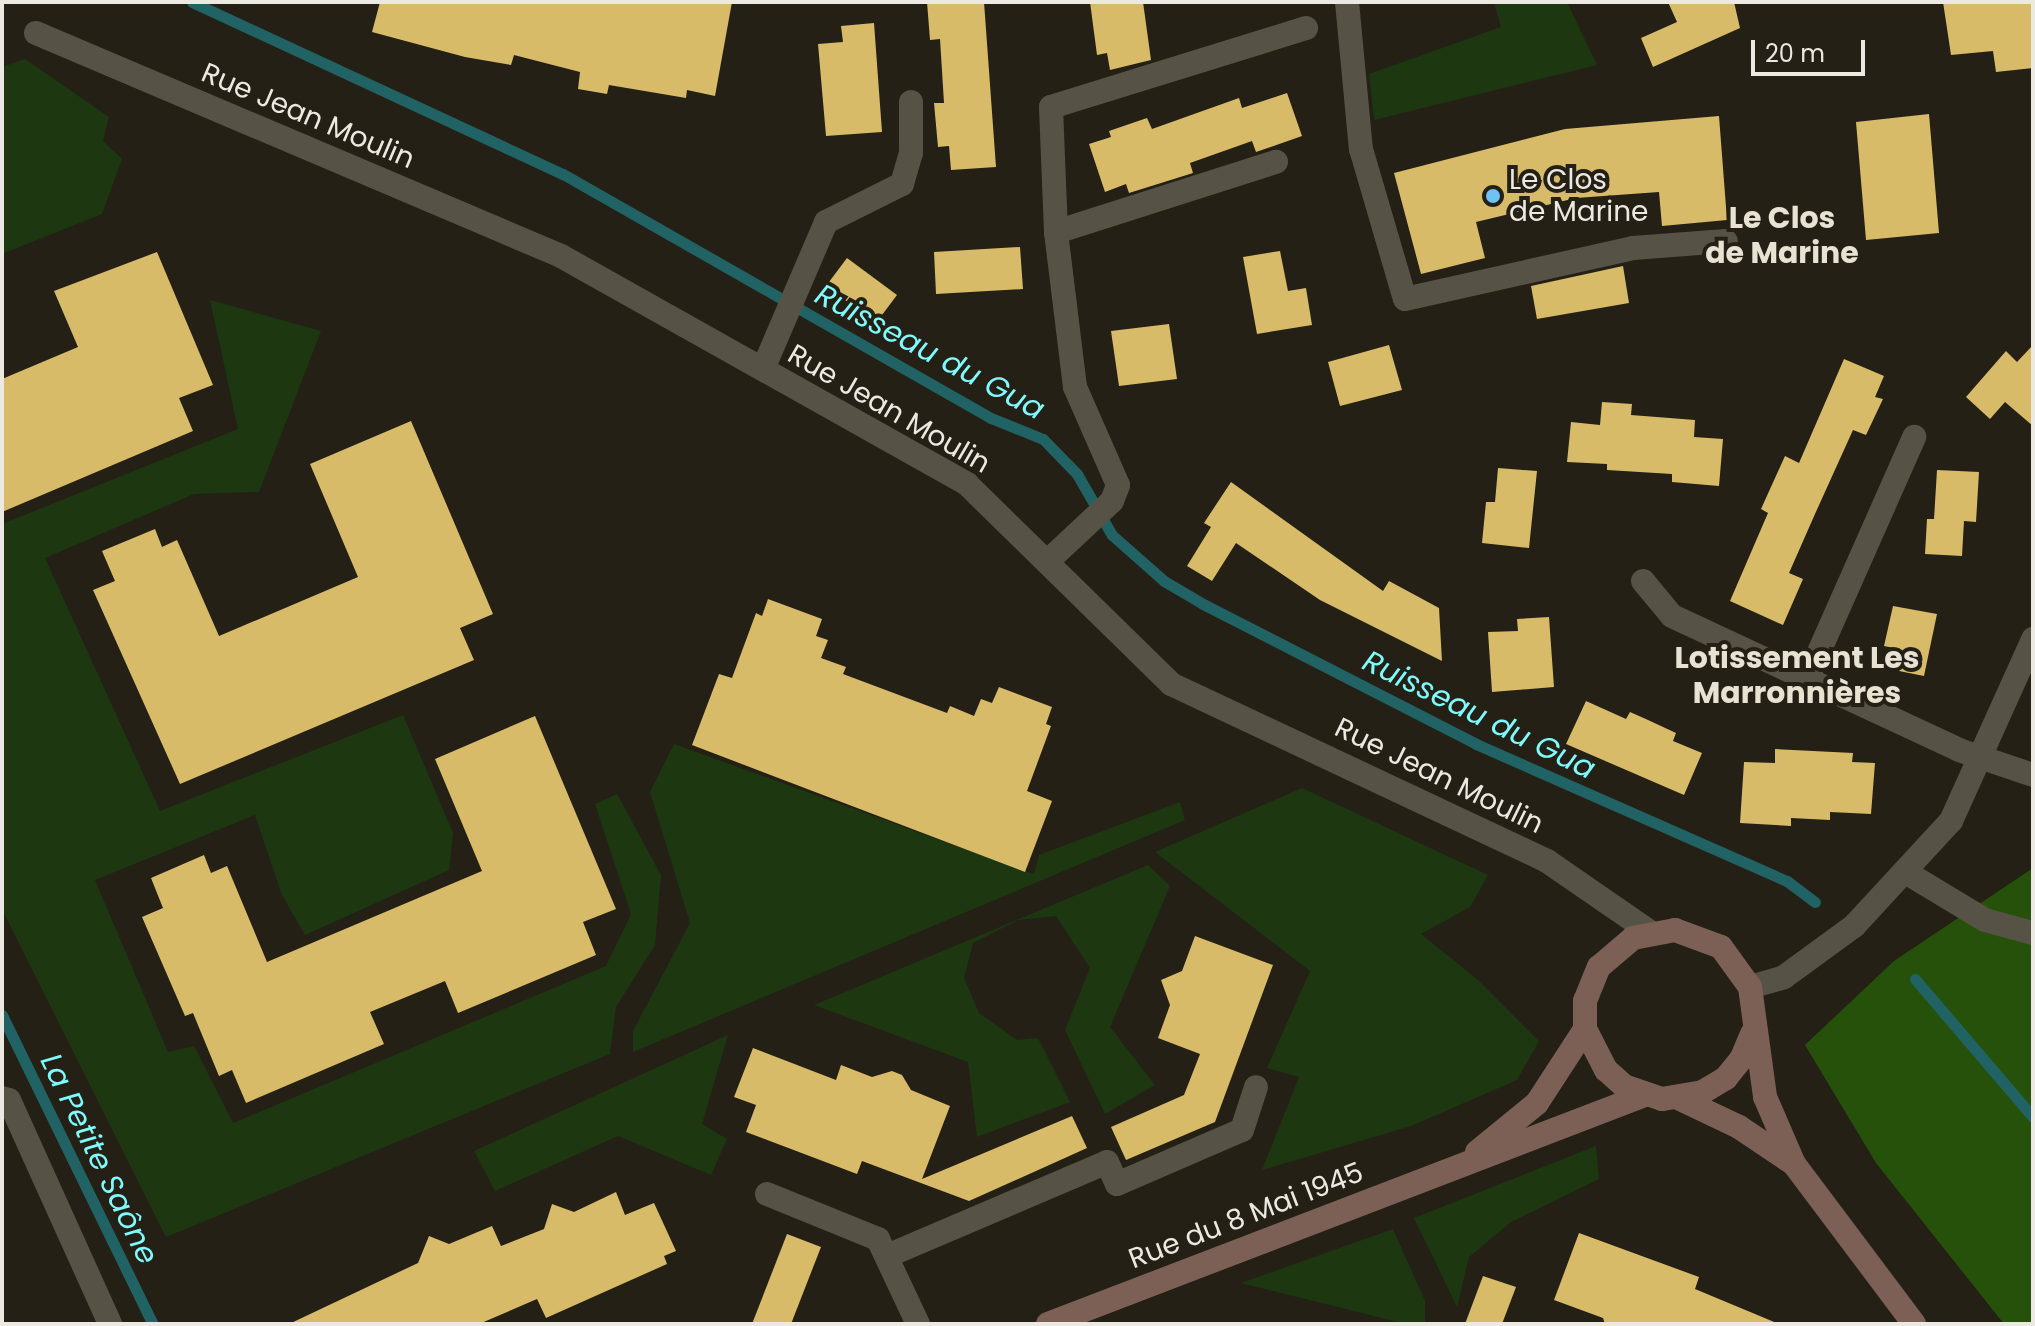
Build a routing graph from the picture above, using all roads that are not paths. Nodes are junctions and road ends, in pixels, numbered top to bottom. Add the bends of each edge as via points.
1 (1347, 2) edge
2 (1306, 28) dead end
3 (36, 33) dead end
4 (911, 102) dead end
5 (1276, 162) dead end
6 (1056, 232) junction
7 (1726, 241) dead end
8 (763, 369) junction
9 (1914, 437) dead end
10 (1049, 560) junction
11 (1643, 581) dead end
12 (2033, 639) edge
13 (1807, 679) junction
14 (1984, 756) junction
15 (2033, 775) edge
16 (1907, 873) junction
17 (2033, 914) edge
18 (2005, 928) junction
19 (1650, 932) junction
20 (2033, 933) edge
21 (1750, 987) junction
22 (1585, 1029) junction
23 (1752, 1034) junction
24 (1256, 1087) dead end
25 (1645, 1095) junction
26 (2, 1098) edge
27 (1678, 1098) junction
28 (1464, 1162) junction
29 (1794, 1164) junction
30 (767, 1194) dead end
31 (887, 1256) junction
32 (110, 1324) edge
33 (918, 1324) edge
34 (1048, 1324) edge
35 (1914, 1324) edge

1 - 7 street via 1361,149 1405,299 1633,248
2 - 6 street via 1051,107
3 - 8 street, Rue Jean Moulin via 561,256
4 - 8 street via 911,153 902,184 826,222
5 - 6 street
6 - 10 street via 1075,387 1118,485 1112,501
8 - 10 street, Rue Jean Moulin via 967,484
9 - 13 street
10 - 19 street, Rue Jean Moulin via 1171,684 1547,861
11 - 13 street via 1672,616
12 - 14 street
13 - 14 street via 1959,750
14 - 15 street
14 - 16 street via 1951,821
16 - 18 street
16 - 21 street via 1805,964
17 - 18 street
18 - 20 street
19 - 21 street via 1675,930 1710,941 1738,965
19 - 22 street via 1618,946 1599,967 1585,1001
21 - 23 street
22 - 25 street via 1606,1070
22 - 28 street, Rue du 8 Mai 1945 via 1537,1103
23 - 27 street via 1726,1078 1703,1092
23 - 29 street via 1765,1097
24 - 31 street via 1242,1130 1117,1184 1107,1162
25 - 27 street
25 - 28 street, Rue du 8 Mai 1945
26 - 32 street via 9,1100
27 - 29 street via 1739,1127
28 - 34 street, Rue du 8 Mai 1945
29 - 35 street
30 - 31 street via 878,1239
31 - 33 street

